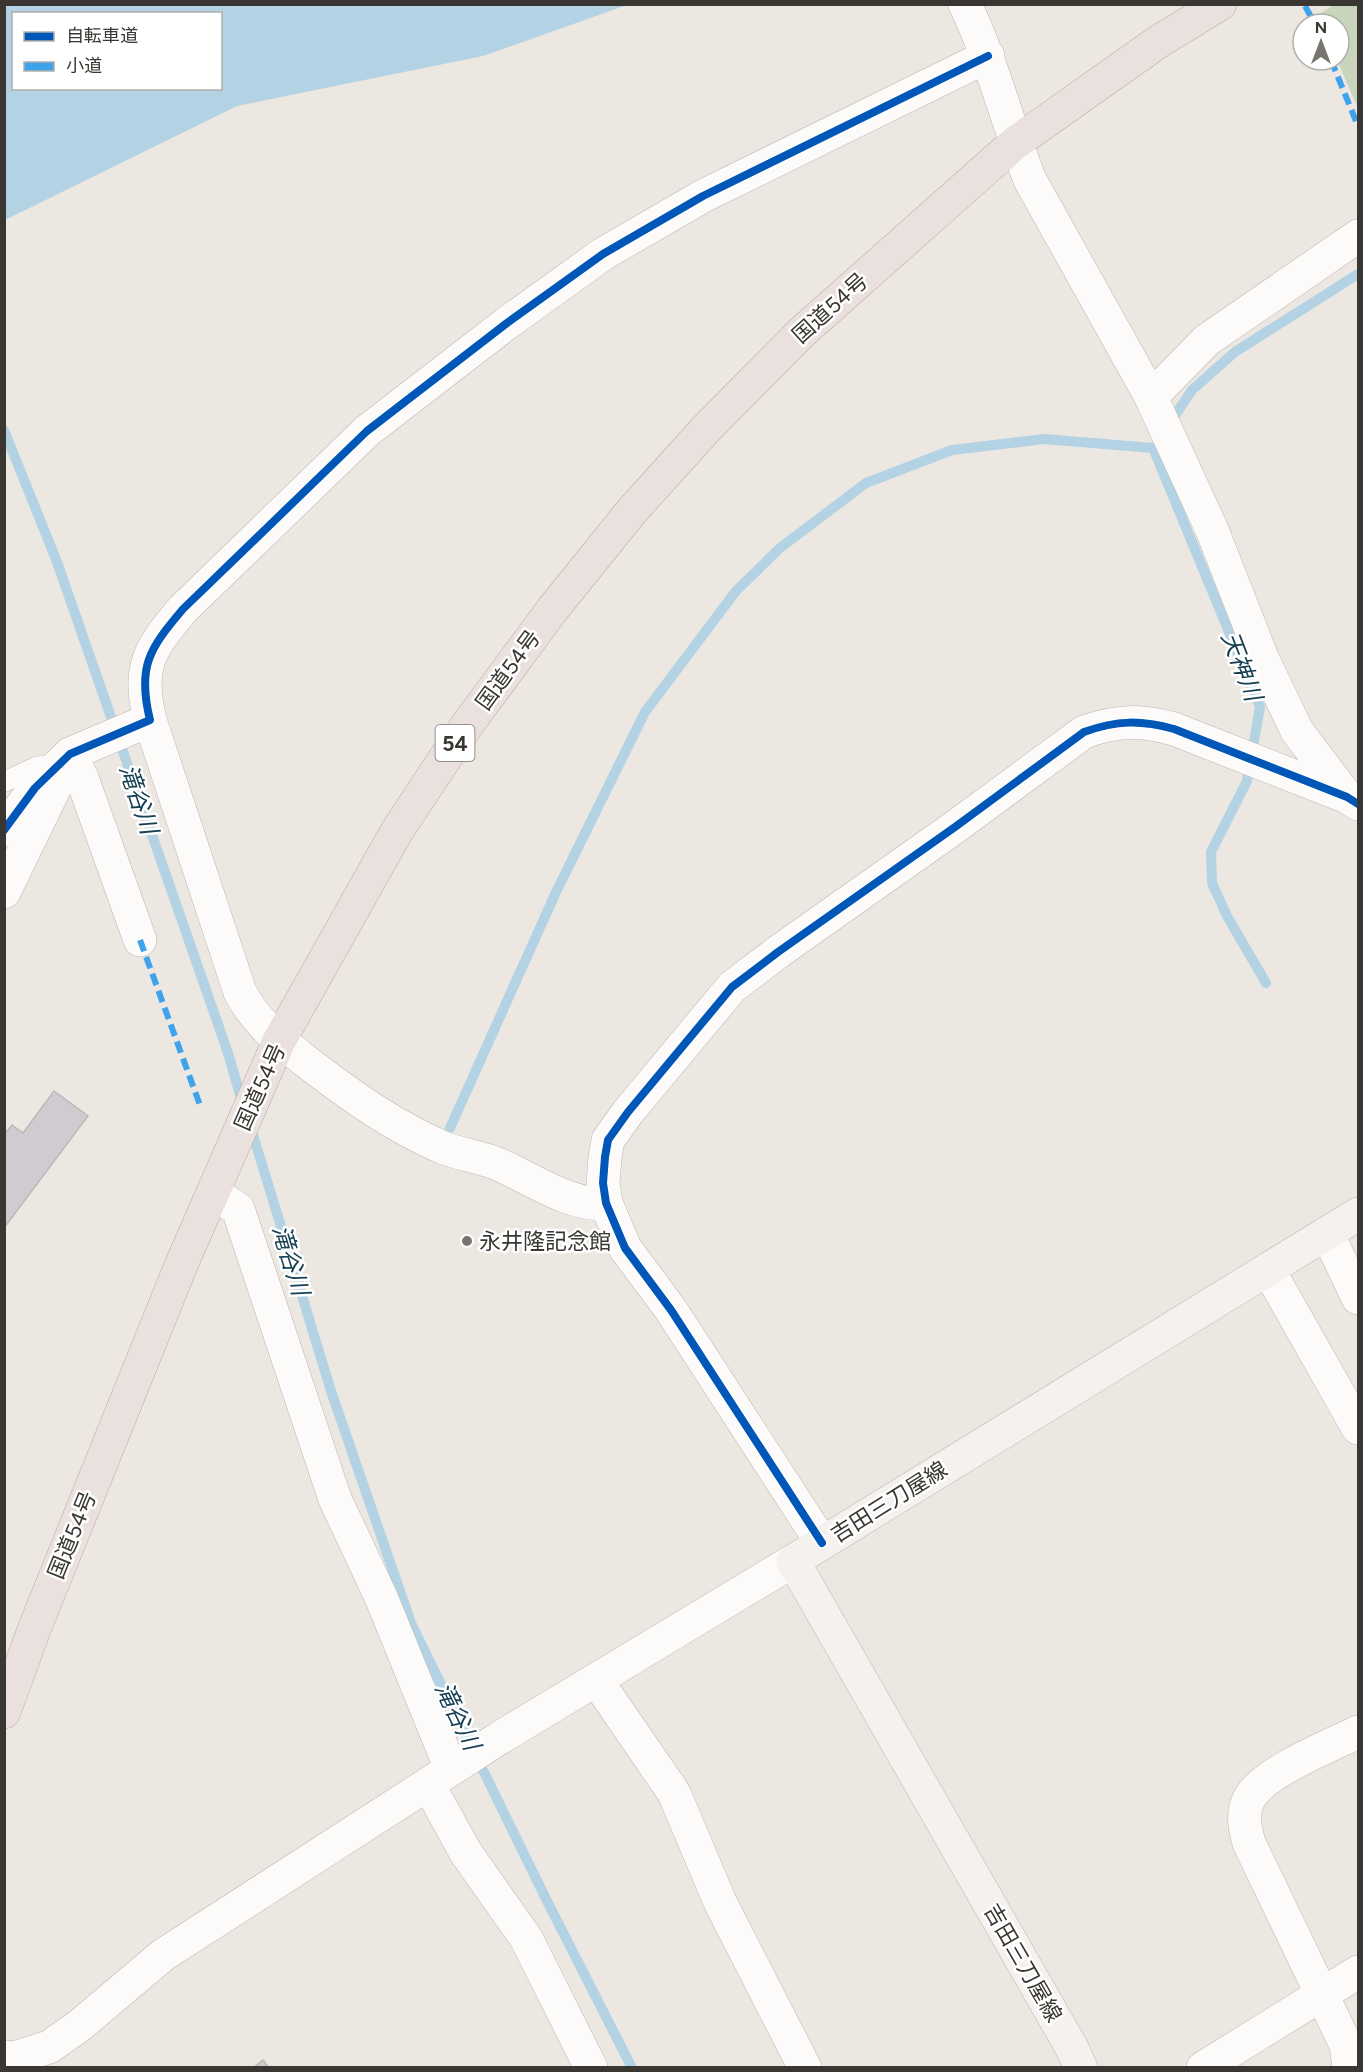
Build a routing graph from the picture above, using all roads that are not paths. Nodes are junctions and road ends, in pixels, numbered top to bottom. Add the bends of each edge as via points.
1 (1220, 4) edge
2 (977, 30) edge
3 (1015, 143) junction
4 (1359, 236) edge
5 (1151, 397) junction
6 (142, 723) junction
7 (74, 754) junction
8 (4, 782) edge
9 (1355, 797) edge
10 (4, 830) edge
11 (4, 892) edge
12 (140, 940) dead end
13 (279, 1041) junction
14 (213, 1193) junction
15 (606, 1203) junction
16 (1359, 1214) edge
17 (1327, 1233) junction
18 (1268, 1269) junction
19 (1359, 1298) edge
20 (1359, 1428) edge
21 (822, 1544) junction
22 (793, 1561) junction
23 (597, 1681) junction
24 (4, 1712) edge
25 (1359, 1732) edge
26 (440, 1777) junction
27 (1359, 1972) edge
28 (1320, 1995) junction
29 (4, 2057) edge
30 (591, 2067) edge
31 (805, 2067) edge
32 (1081, 2067) edge
33 (1203, 2067) edge
34 (1349, 2067) edge

1 - 3 highway, 国道54号 / 54 via 1158,42
2 - 3 street
2 - 6 street via 603,254 367,431 163,633 143,679
3 - 5 street via 1030,180
3 - 13 highway, 国道54号 / 54 via 801,333 631,512 467,725 397,831
4 - 5 street via 1207,340
5 - 9 street via 1297,731
6 - 7 street
6 - 13 street via 240,992 248,1008
7 - 8 lane
7 - 10 street via 34,788
7 - 11 street
7 - 12 street
9 - 15 street via 1157,724 1126,722 1084,732 732,987 608,1140 603,1183
13 - 14 highway, 国道54号 / 54
13 - 15 street via 357,1101 407,1131 447,1149 498,1163 571,1198
14 - 24 highway, 国道54号 / 54
14 - 26 street via 238,1209 335,1499 381,1597
15 - 21 street via 626,1248 671,1310
16 - 17 main road, 吉田三刀屋線
17 - 18 main road, 吉田三刀屋線
17 - 19 street
18 - 20 street
18 - 21 main road, 吉田三刀屋線
21 - 22 main road, 吉田三刀屋線
22 - 23 street
22 - 32 main road, 吉田三刀屋線
23 - 26 street
23 - 31 street via 674,1793 720,1902
25 - 28 street via 1276,1773 1258,1787 1248,1802 1244,1822 1249,1843
26 - 29 street via 163,1955 49,2047 14,2058
26 - 30 street via 466,1853 526,1938
27 - 28 street
28 - 33 street
28 - 34 street via 1346,2045

